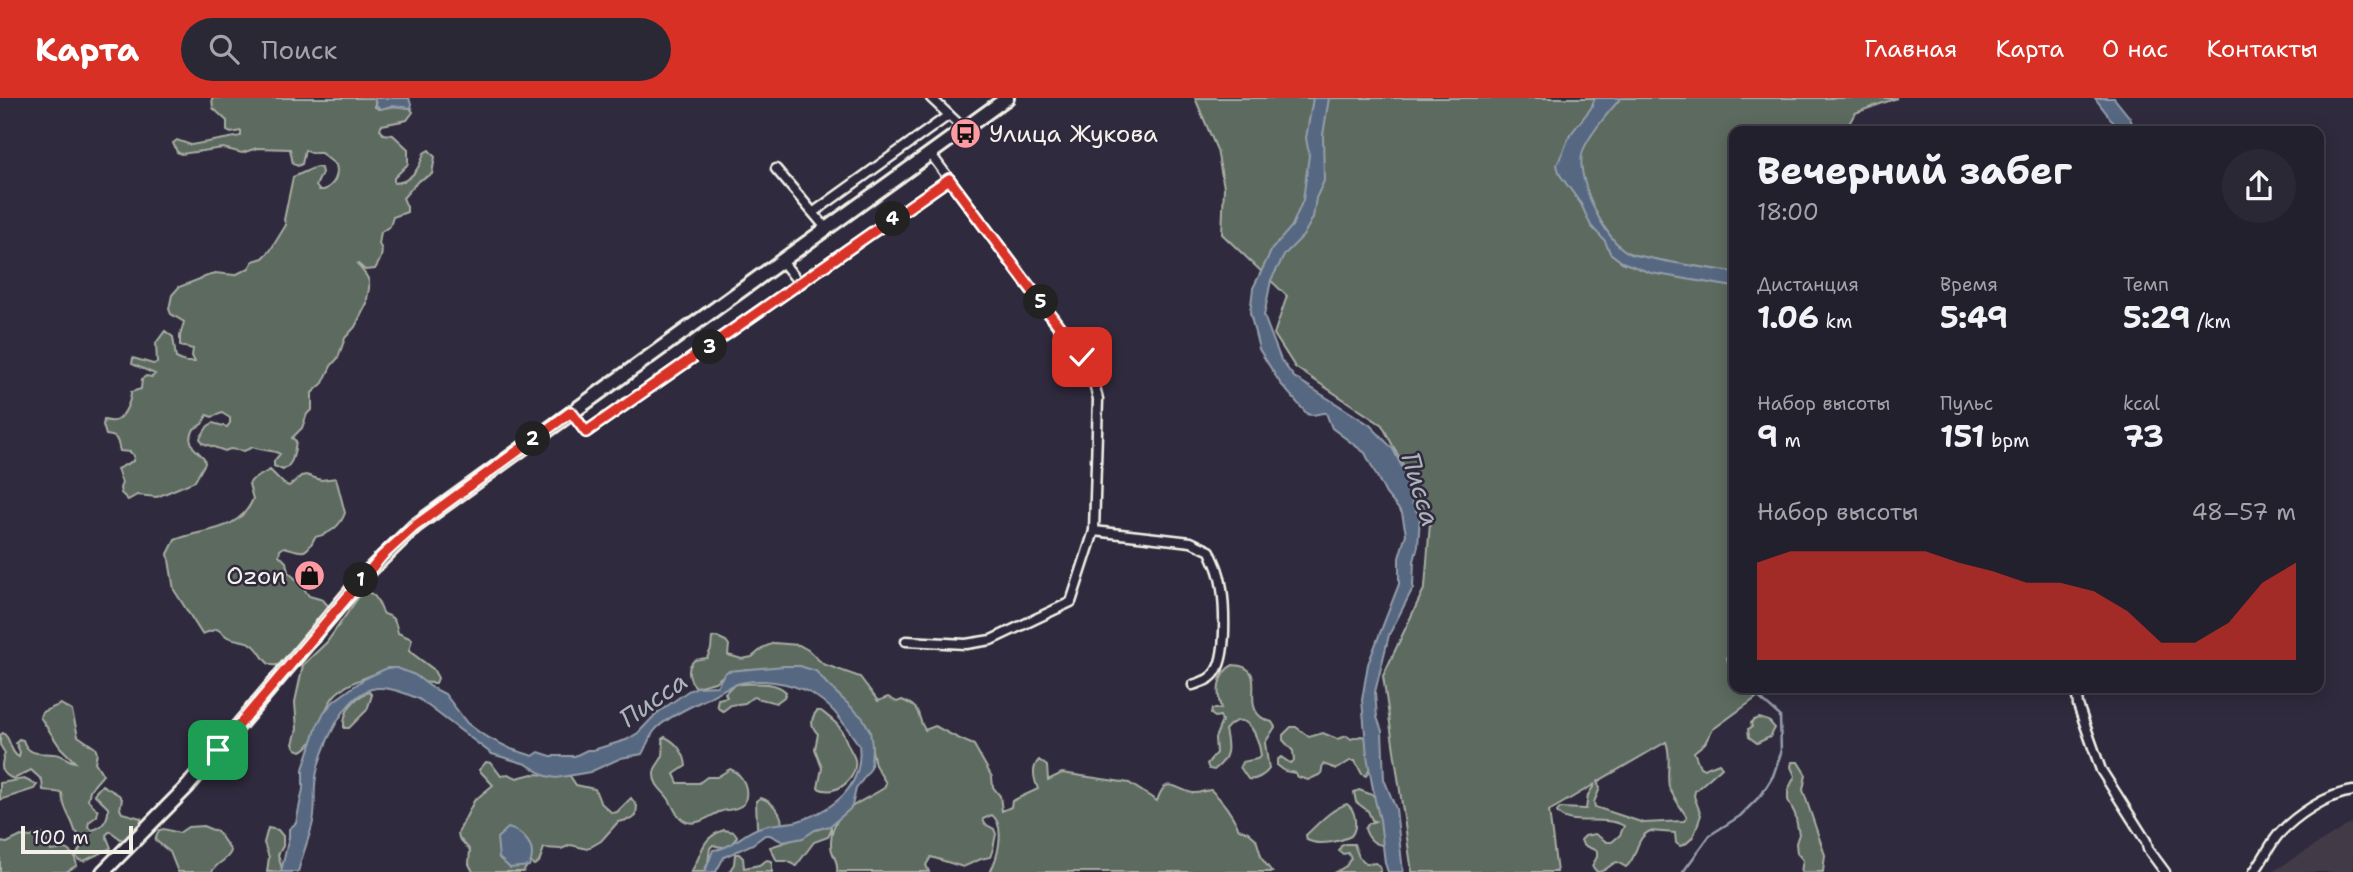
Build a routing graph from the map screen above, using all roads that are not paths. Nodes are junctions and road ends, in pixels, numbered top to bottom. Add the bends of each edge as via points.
1 (931, 98) edge
2 (1007, 98) edge
3 (949, 115) junction
4 (964, 129) junction
5 (930, 153) junction
6 (776, 169) dead end
7 (949, 179) junction
8 (814, 212) junction
9 (826, 228) junction
10 (781, 260) junction
11 (800, 284) junction
12 (571, 412) junction
13 (1094, 531) junction
14 (906, 641) dead end
15 (1193, 685) dead end
16 (2077, 693) edge
17 (2353, 791) edge
18 (103, 872) edge
19 (2165, 872) edge
20 (2254, 872) edge

1 - 3 street
2 - 4 main road
3 - 4 street
3 - 8 street
4 - 5 main road
5 - 7 street
5 - 9 main road
6 - 8 street
7 - 11 street
7 - 13 street via 1091,370 1098,399
8 - 9 street
9 - 10 main road
10 - 11 street
10 - 12 main road
11 - 12 street via 586,432
12 - 18 main road via 415,526 382,556 187,787
13 - 14 street via 1071,602 991,640 966,644
13 - 15 street via 1191,542 1210,551 1219,573 1224,612 1222,656 1208,680
16 - 19 street via 2101,770
17 - 20 street via 2335,796 2288,825

